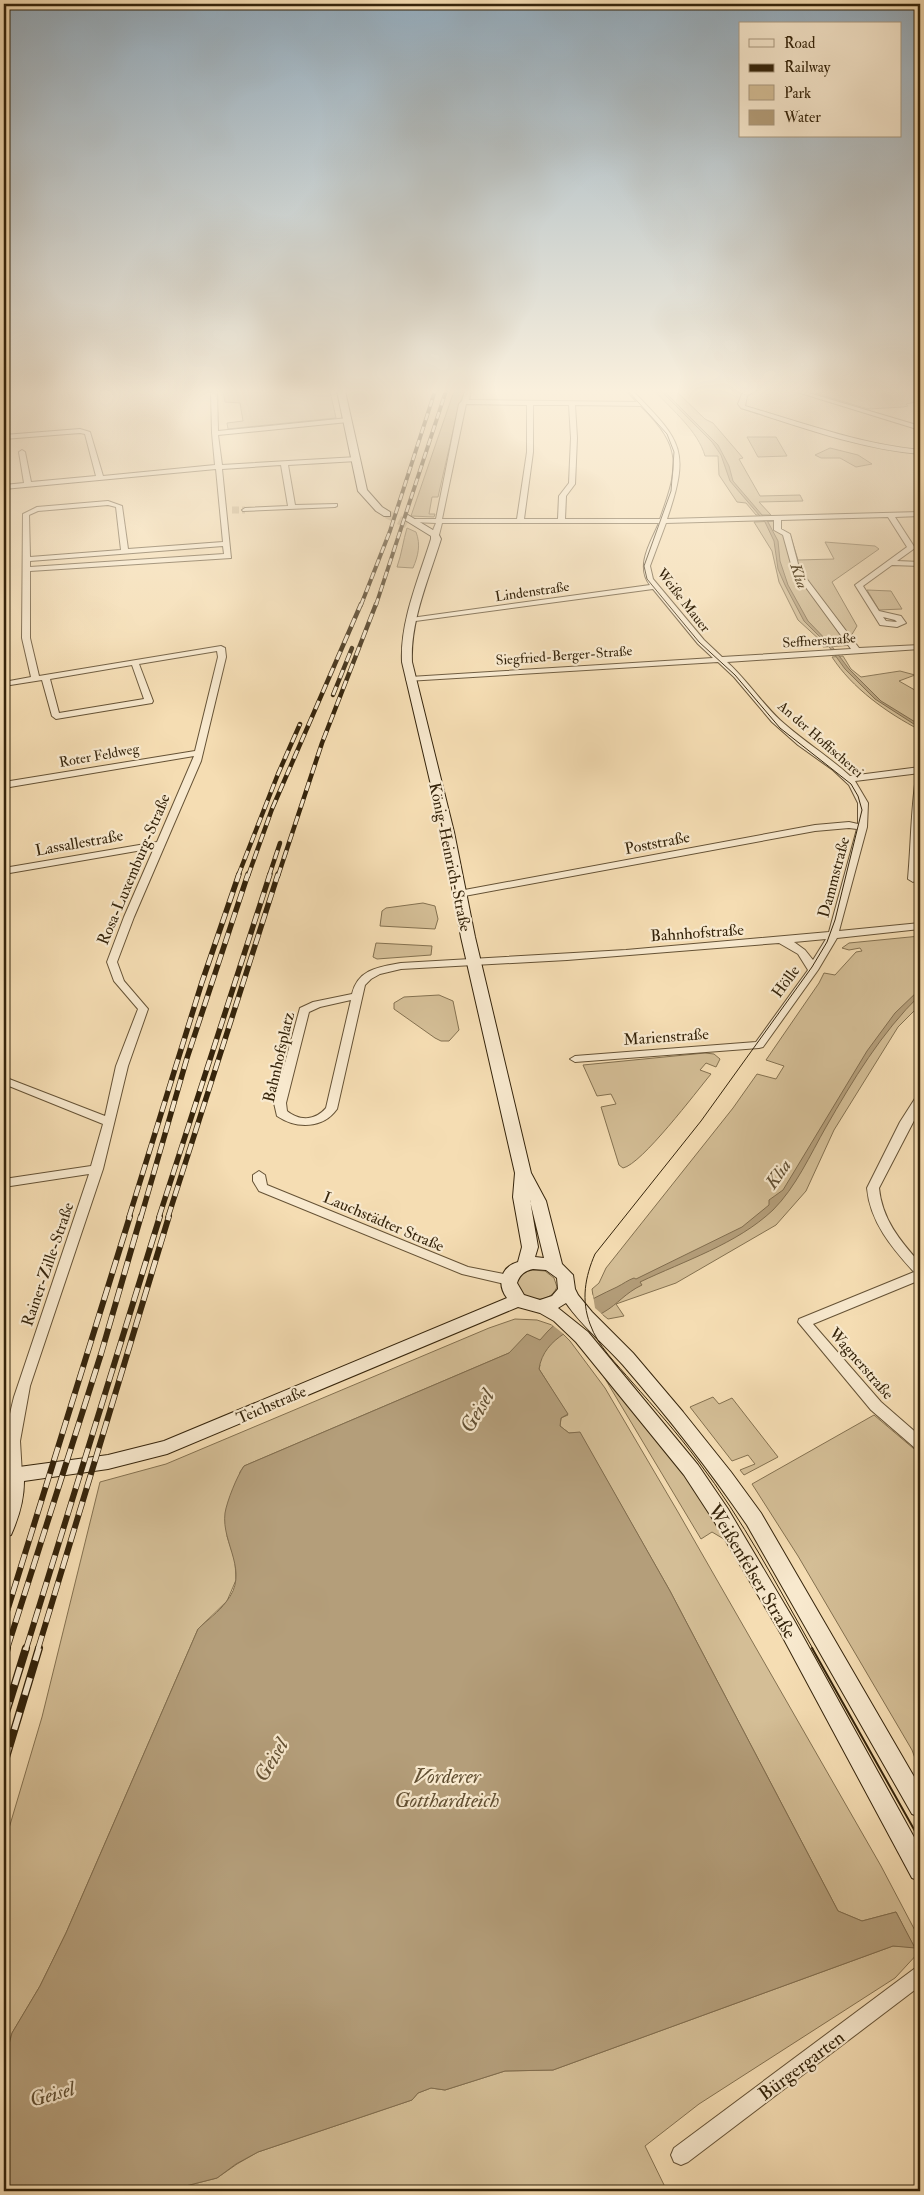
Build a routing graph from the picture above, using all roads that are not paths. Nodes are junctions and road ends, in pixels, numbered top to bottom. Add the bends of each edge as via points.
1 (221, 493) edge
2 (289, 493) edge
3 (365, 493) edge
4 (444, 493) edge
5 (522, 493) edge
6 (563, 493) edge
7 (672, 493) edge
8 (335, 505) dead end
9 (292, 508) junction
10 (232, 510) tunnel mouth
11 (245, 510) tunnel mouth
12 (222, 511) junction
13 (388, 511) tunnel mouth
14 (920, 514) edge
15 (890, 515) junction
16 (775, 518) junction
17 (409, 521) joint
18 (439, 521) junction
19 (663, 521) junction
20 (520, 522) junction
21 (562, 522) junction
22 (435, 539) junction
23 (226, 544) junction
24 (911, 548) junction
25 (125, 552) junction
26 (27, 559) junction
27 (892, 563) junction
28 (920, 564) edge
29 (28, 569) junction
30 (655, 586) junction
31 (876, 612) dead end
32 (411, 620) junction
33 (920, 647) edge
34 (856, 650) junction
35 (720, 659) junction
36 (135, 663) junction
37 (46, 678) junction
38 (36, 679) junction
39 (410, 679) junction
40 (4, 684) edge
41 (199, 753) junction
42 (920, 773) edge
43 (848, 778) junction
44 (4, 785) edge
45 (862, 827) junction
46 (160, 845) junction
47 (4, 871) edge
48 (913, 879) dead end
49 (459, 894) junction
50 (920, 926) edge
51 (833, 935) junction
52 (781, 941) junction
53 (474, 963) junction
54 (813, 970) junction
55 (357, 996) junction
56 (759, 1045) joint
57 (575, 1059) dead end
58 (4, 1080) edge
59 (920, 1100) edge
60 (108, 1122) junction
61 (97, 1169) junction
62 (523, 1172) junction
63 (259, 1175) dead end
64 (4, 1183) edge
65 (525, 1265) junction
66 (556, 1268) junction
67 (920, 1271) edge
68 (920, 1276) edge
69 (509, 1280) junction
70 (566, 1290) junction
71 (517, 1299) junction
72 (542, 1306) junction
73 (920, 1444) edge
74 (9, 1475) edge
75 (4, 1528) edge
76 (920, 1807) edge
77 (920, 1870) edge
78 (920, 1975) edge
79 (681, 2155) dead end

1 - 12 street
2 - 9 street
3 - 13 main road
4 - 18 street, König-Heinrich-Straße
5 - 20 street
6 - 21 street via 560,499
7 - 19 street, Weiße Mauer
8 - 9 street
9 - 11 street
10 - 12 street
12 - 23 street
14 - 15 street
15 - 16 street
15 - 24 street
16 - 19 street
16 - 34 street via 778,530 786,534 795,565 818,604
17 - 18 street
17 - 22 main road
18 - 20 street
18 - 22 street, König-Heinrich-Straße
19 - 21 street
19 - 30 street, Weiße Mauer via 646,566
20 - 21 street
22 - 32 main road, König-Heinrich-Straße
23 - 25 street
23 - 29 street via 228,556
24 - 27 street
24 - 28 street
25 - 26 street
25 - 26 street via 119,506 112,503 37,509 26,514
26 - 29 street
27 - 28 street
27 - 31 street via 859,585
29 - 38 street via 26,638
30 - 32 street, Lindenstraße
30 - 35 street, Weiße Mauer via 701,642
32 - 39 main road, König-Heinrich-Straße via 406,653
33 - 34 street, Seffnerstraße
34 - 35 street, Seffnerstraße
35 - 39 street, Siegfried-Berger-Straße
35 - 43 street, An der Hoffischerei via 782,727
36 - 37 street
36 - 37 street via 149,701 56,716
36 - 41 street, Rosa-Luxemburg-Straße via 221,648 222,657
37 - 38 street
38 - 40 street
39 - 49 main road, König-Heinrich-Straße via 448,832
41 - 44 street, Roter Feldweg
41 - 46 street, Rosa-Luxemburg-Straße
42 - 43 street
42 - 48 street
43 - 45 street, An der Hoffischerei via 863,803
45 - 49 street, Poststraße via 823,827
45 - 51 street, Dammstraße
46 - 47 street, Lassallestraße
46 - 60 street, Rosa-Luxemburg-Straße via 112,962 112,970 143,1009 122,1066
49 - 53 main road, König-Heinrich-Straße
50 - 51 street, Bahnhofstraße
51 - 52 street, Bahnhofstraße
51 - 54 street, Hölle
52 - 53 street, Bahnhofstraße
52 - 54 street via 801,950
53 - 55 street, Bahnhofsplatz via 383,970 364,978
53 - 62 main road, König-Heinrich-Straße
54 - 56 street, Hölle
55 - 55 street, Bahnhofsplatz via 333,1106 320,1119 307,1122 291,1120 281,1113 280,1103 304,1010
56 - 57 street, Marienstraße
58 - 60 street
59 - 67 street via 893,1147 873,1193 888,1231
60 - 61 street, Rainer-Zille-Straße
61 - 64 street
61 - 74 street, Rainer-Zille-Straße via 23,1386 14,1425
62 - 65 main road, König-Heinrich-Straße via 521,1197 530,1247
62 - 66 main road, König-Heinrich-Straße via 538,1201
63 - 69 street, Lauchstädter Straße via 263,1188 466,1271
65 - 66 main road via 540,1263
65 - 69 main road
66 - 70 main road via 565,1276
68 - 73 street, Wagnerstraße via 804,1322 876,1406
69 - 71 main road via 510,1291
70 - 72 main road via 558,1301
70 - 76 main road, Weißenfelser Straße via 573,1302 626,1356 693,1435 732,1486
71 - 72 main road
71 - 74 main road, Teichstraße via 510,1305 167,1447 108,1462
72 - 77 main road, Weißenfelser Straße via 570,1325 593,1350 691,1470 716,1507 769,1594
74 - 75 main road via 16,1492
78 - 79 street, Bürgergarten

